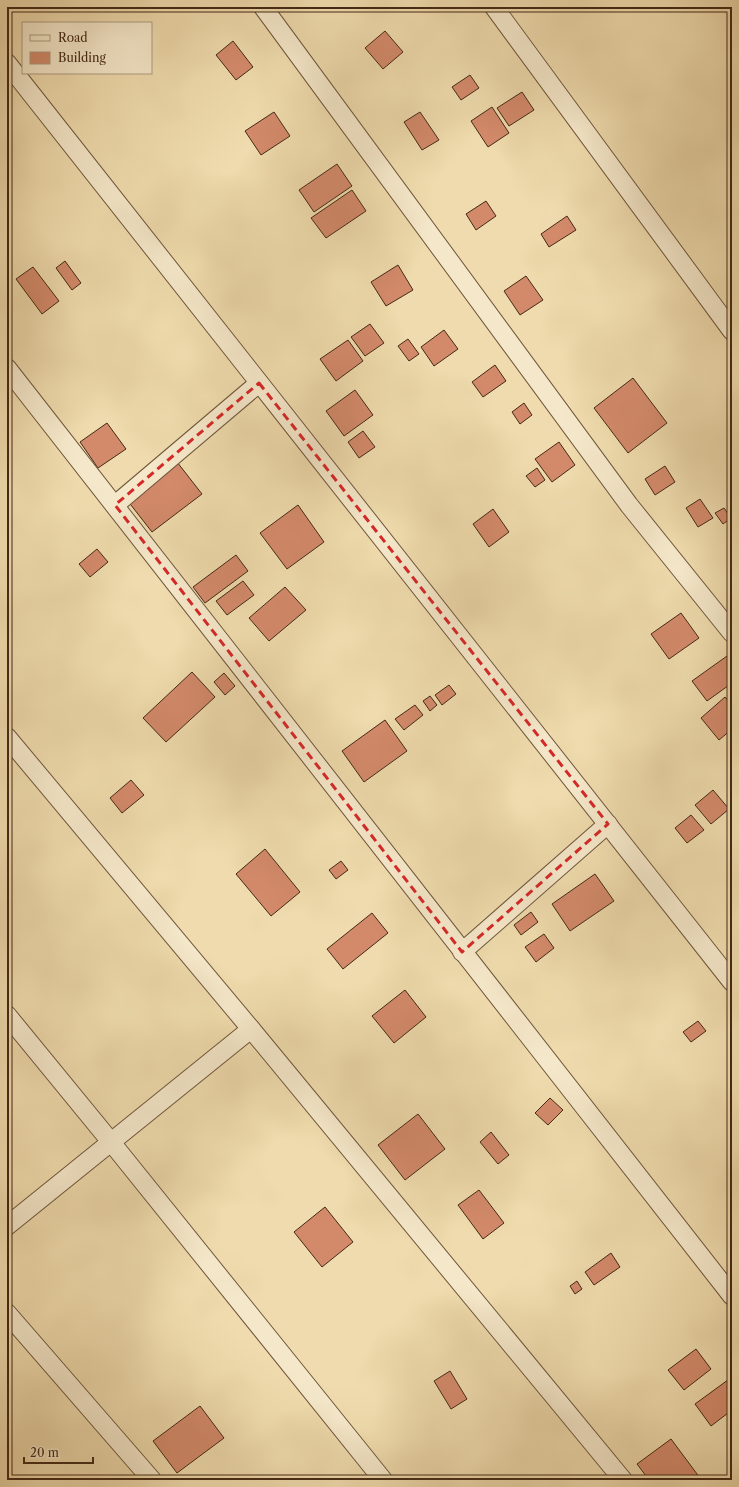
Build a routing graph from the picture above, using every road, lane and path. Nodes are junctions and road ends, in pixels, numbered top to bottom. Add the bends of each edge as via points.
1 (263, 7) edge
2 (494, 7) edge
3 (7, 63) edge
4 (732, 331) edge
5 (7, 368) edge
6 (259, 383) junction
7 (115, 505) junction
8 (732, 633) edge
9 (7, 737) edge
10 (608, 824) junction
11 (462, 952) junction
12 (732, 982) edge
13 (7, 1015) edge
14 (251, 1029) junction
15 (112, 1142) junction
16 (7, 1226) edge
17 (732, 1296) edge
18 (7, 1313) edge
19 (152, 1480) edge
20 (383, 1480) edge
21 (623, 1480) edge

1 - 8 street via 629,505
2 - 4 street
3 - 6 street
5 - 7 street
6 - 7 street
6 - 10 street
7 - 11 street
9 - 14 street
10 - 11 street
10 - 12 street
11 - 17 street
13 - 15 street
14 - 15 street
14 - 21 street
15 - 16 street
15 - 20 street
18 - 19 street

